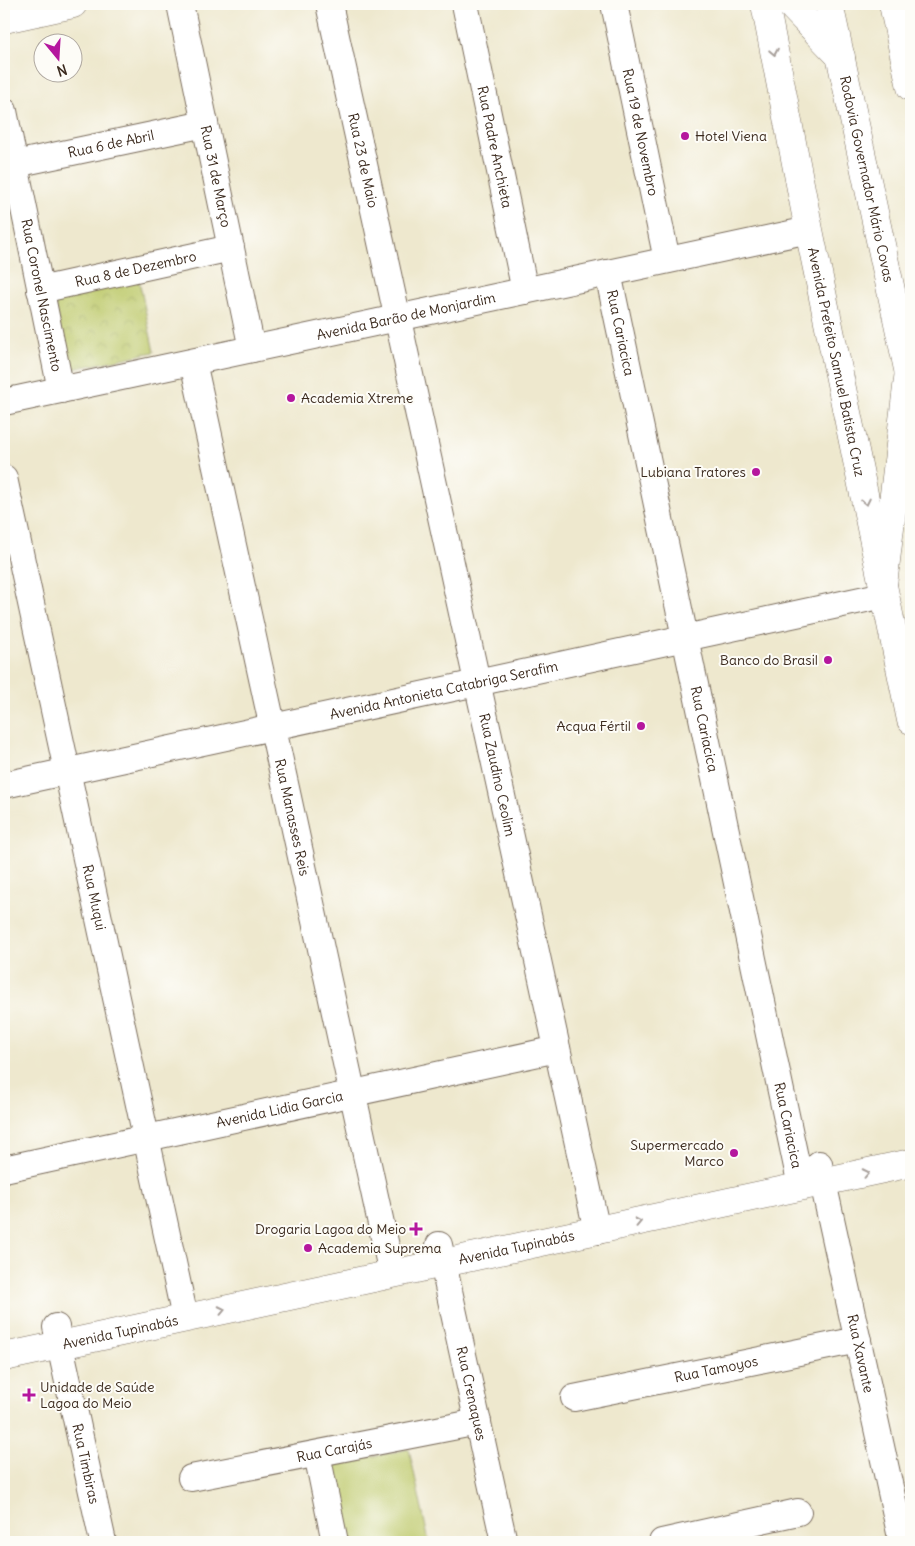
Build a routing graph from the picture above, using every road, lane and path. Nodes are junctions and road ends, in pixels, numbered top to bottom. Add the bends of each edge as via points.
1 (73, 4) edge
2 (180, 4) edge
3 (329, 4) edge
4 (465, 4) edge
5 (614, 4) edge
6 (765, 4) edge
7 (790, 4) edge
8 (829, 4) edge
9 (893, 4) edge
10 (4, 19) edge
11 (841, 57) junction
12 (911, 85) edge
13 (4, 111) edge
14 (206, 124) junction
15 (15, 164) junction
16 (809, 230) junction
17 (231, 248) junction
18 (667, 260) junction
19 (608, 273) junction
20 (892, 289) junction
21 (40, 290) junction
22 (525, 290) junction
23 (397, 318) junction
24 (911, 334) edge
25 (252, 349) junction
26 (193, 362) junction
27 (910, 377) edge
28 (61, 390) junction
29 (4, 402) edge
30 (4, 478) edge
31 (884, 590) junction
32 (685, 638) junction
33 (477, 683) junction
34 (911, 720) edge
35 (273, 727) junction
36 (67, 772) junction
37 (4, 785) edge
38 (557, 1049) junction
39 (353, 1093) junction
40 (146, 1138) junction
41 (911, 1144) edge
42 (911, 1163) edge
43 (4, 1169) edge
44 (810, 1175) junction
45 (595, 1221) junction
46 (441, 1254) junction
47 (390, 1265) junction
48 (183, 1309) junction
49 (58, 1336) junction
50 (4, 1338) edge
51 (858, 1340) junction
52 (4, 1357) edge
53 (574, 1398) dead end
54 (478, 1422) junction
55 (317, 1454) junction
56 (191, 1478) dead end
57 (902, 1496) edge
58 (798, 1512) dead end
59 (103, 1542) edge
60 (335, 1542) edge
61 (504, 1542) edge
62 (662, 1542) edge
63 (902, 1542) edge

1 - 10 main road
2 - 14 street, Rua 31 de Março
3 - 23 street, Rua 23 de Maio
4 - 22 street, Rua Padre Anchieta
5 - 18 street, Rua 19 de Novembro
6 -> 16 main road, Avenida Prefeito Samuel Batista Cruz
7 - 11 main road
8 - 11 main road, Rodovia Governador Mário Covas
9 - 12 main road
11 - 20 main road, Rodovia Governador Mário Covas
13 - 15 street, Rua Coronel Nascimento
14 - 15 street, Rua 6 de Abril
14 - 17 street, Rua 31 de Março
15 - 21 street, Rua Coronel Nascimento
16 - 18 street, Avenida Barão de Monjardim
16 -> 31 main road, Avenida Prefeito Samuel Batista Cruz
17 - 21 street, Rua 8 de Dezembro
17 - 25 street, Rua 31 de Março
18 - 19 street, Avenida Barão de Monjardim
19 - 22 street, Avenida Barão de Monjardim
19 - 32 street, Rua Cariacica
20 - 24 main road
20 - 27 main road, Rodovia Governador Mário Covas
21 - 28 street, Rua Coronel Nascimento
22 - 23 street, Avenida Barão de Monjardim
23 - 25 street, Avenida Barão de Monjardim
23 - 33 street, Rua Zaudino Ceolim
25 - 26 street, Avenida Barão de Monjardim
26 - 28 street, Avenida Barão de Monjardim
26 - 35 street, Rua Manasses Reis
27 - 31 main road, Rodovia Governador Mário Covas
28 - 29 street, Avenida Barão de Monjardim
30 - 36 street, Rua Muqui
31 - 32 street, Avenida Antonieta Catabriga Serafim
31 - 34 main road, Avenida Prefeito Samuel Batista Cruz
32 - 33 street, Avenida Antonieta Catabriga Serafim
32 - 44 street, Rua Cariacica
33 - 35 street, Avenida Antonieta Catabriga Serafim
33 - 38 street, Rua Zaudino Ceolim
35 - 36 street, Avenida Antonieta Catabriga Serafim
35 - 39 street, Rua Manasses Reis
36 - 37 street, Avenida Antonieta Catabriga Serafim
36 - 40 street, Rua Muqui
38 - 39 street, Avenida Lidia Garcia
38 - 45 street, Rua Zaudino Ceolim
39 - 40 street, Avenida Lidia Garcia
39 - 47 street, Rua Manasses Reis
40 - 43 street, Avenida Lidia Garcia
40 - 48 street, Rua Muqui
41 - 44 main road, Avenida Tupinabás
44 -> 42 main road, Avenida Tupinabás
44 - 45 main road, Avenida Tupinabás
44 - 51 street, Rua Xavante
45 - 46 main road, Avenida Tupinabás
46 - 47 main road, Avenida Tupinabás
46 - 54 street, Rua Crenaques
47 - 48 main road, Avenida Tupinabás
48 - 49 main road, Avenida Tupinabás
49 - 50 main road, Avenida Tupinabás
49 - 52 main road, Avenida Tupinabás
49 - 59 street, Rua Timbiras
51 - 53 street, Rua Tamoyos
51 - 57 street, Rua Xavante
54 - 55 street, Rua Carajás
54 - 61 street, Rua Crenaques
55 - 56 street, Rua Carajás
55 - 60 street
57 - 63 street, Rua Xavante
58 - 62 street

